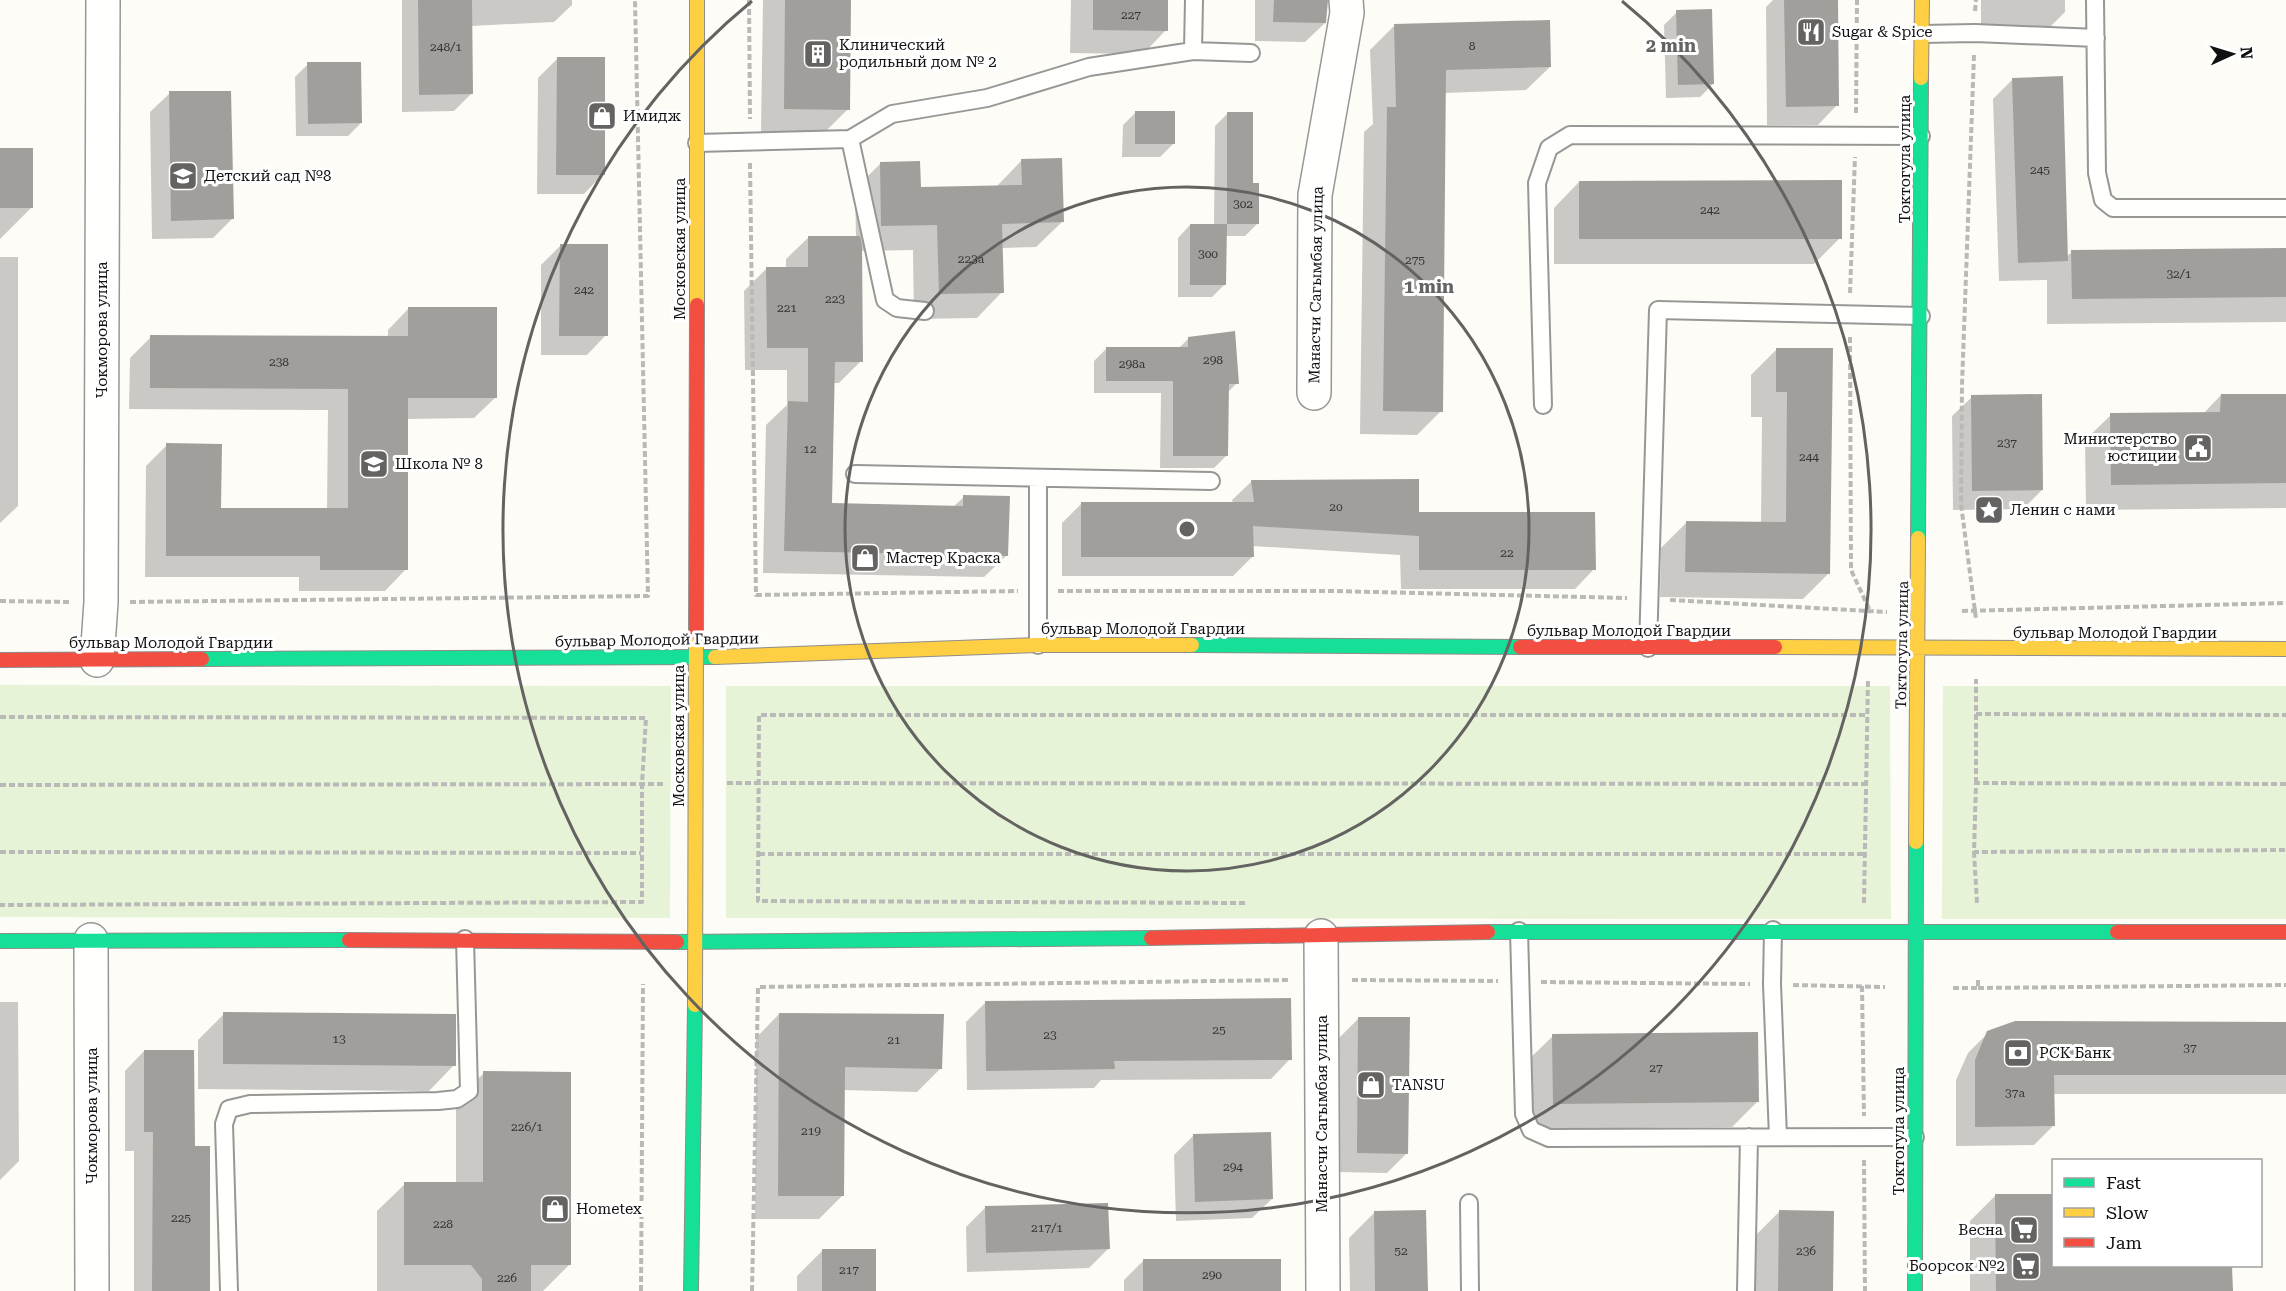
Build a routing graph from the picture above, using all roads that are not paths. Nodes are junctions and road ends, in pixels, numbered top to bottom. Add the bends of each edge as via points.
1 (103, 0) edge
2 (697, 0) edge
3 (1194, 0) edge
4 (1346, 0) edge
5 (1922, 0) edge
6 (2095, 0) edge
7 (1922, 34) junction
8 (2096, 38) junction
9 (1192, 51) junction
10 (1251, 53) dead end
11 (1922, 136) junction
12 (850, 139) junction
13 (697, 143) junction
14 (2286, 208) edge
15 (925, 311) dead end
16 (1921, 316) junction
17 (1314, 393) dead end
18 (1543, 405) dead end
19 (855, 474) dead end
20 (1038, 478) junction
21 (1211, 481) dead end
22 (1038, 645) junction
23 (1648, 648) junction
24 (1919, 649) junction
25 (2286, 649) edge
26 (695, 658) junction
27 (0, 660) edge
28 (97, 660) junction
29 (1773, 930) junction
30 (1519, 931) junction
31 (1915, 931) junction
32 (2286, 932) edge
33 (1321, 936) junction
34 (465, 939) junction
35 (91, 940) junction
36 (0, 941) edge
37 (696, 942) junction
38 (1749, 1137) junction
39 (1778, 1137) junction
40 (1915, 1137) junction
41 (1469, 1203) dead end
42 (92, 1291) edge
43 (229, 1291) edge
44 (691, 1291) edge
45 (1323, 1291) edge
46 (1470, 1291) edge
47 (1746, 1291) edge
48 (1915, 1291) edge

1 - 28 street, Чокморова улица via 101,602
2 - 13 main road, Московская улица
3 - 9 lane
4 - 17 street, Манасчи Сагымбая улица via 1347,13 1315,195
5 - 7 main road, Токтогула улица
6 - 8 lane
7 - 8 lane
7 - 11 main road, Токтогула улица
8 - 14 lane via 2097,173 2103,200 2113,208
9 - 10 lane
9 - 12 lane via 1089,67 987,98 892,114
11 - 16 main road, Токтогула улица
11 - 18 lane via 1570,135 1549,148 1537,183
12 - 13 lane
12 - 15 lane via 885,300 897,309
13 - 26 main road, Московская улица
16 - 23 lane via 1658,310
16 - 24 main road, Токтогула улица
19 - 20 lane
20 - 21 lane
20 - 22 lane
22 - 23 main road, бульвар Молодой Гвардии
22 - 26 main road, бульвар Молодой Гвардии
23 - 24 main road, бульвар Молодой Гвардии
24 - 25 main road, бульвар Молодой Гвардии
24 - 31 main road, Токтогула улица
26 - 28 main road, бульвар Молодой Гвардии
26 - 37 main road, Московская улица
27 - 28 main road, бульвар Молодой Гвардии
29 - 30 main road
29 - 31 main road
29 - 39 lane
30 - 33 main road
30 - 38 lane via 1524,1114 1531,1130 1549,1138
31 - 32 main road
31 - 40 main road, Токтогула улица
33 - 37 main road
33 - 45 street, Манасчи Сагымбая улица
34 - 35 main road
34 - 37 main road
34 - 43 lane via 469,1091 457,1099 438,1101 250,1104 229,1109 224,1124
35 - 36 main road
35 - 42 street, Чокморова улица
37 - 44 main road, Московская улица
38 - 39 lane
38 - 47 lane
39 - 40 lane
40 - 48 main road, Токтогула улица
41 - 46 lane

